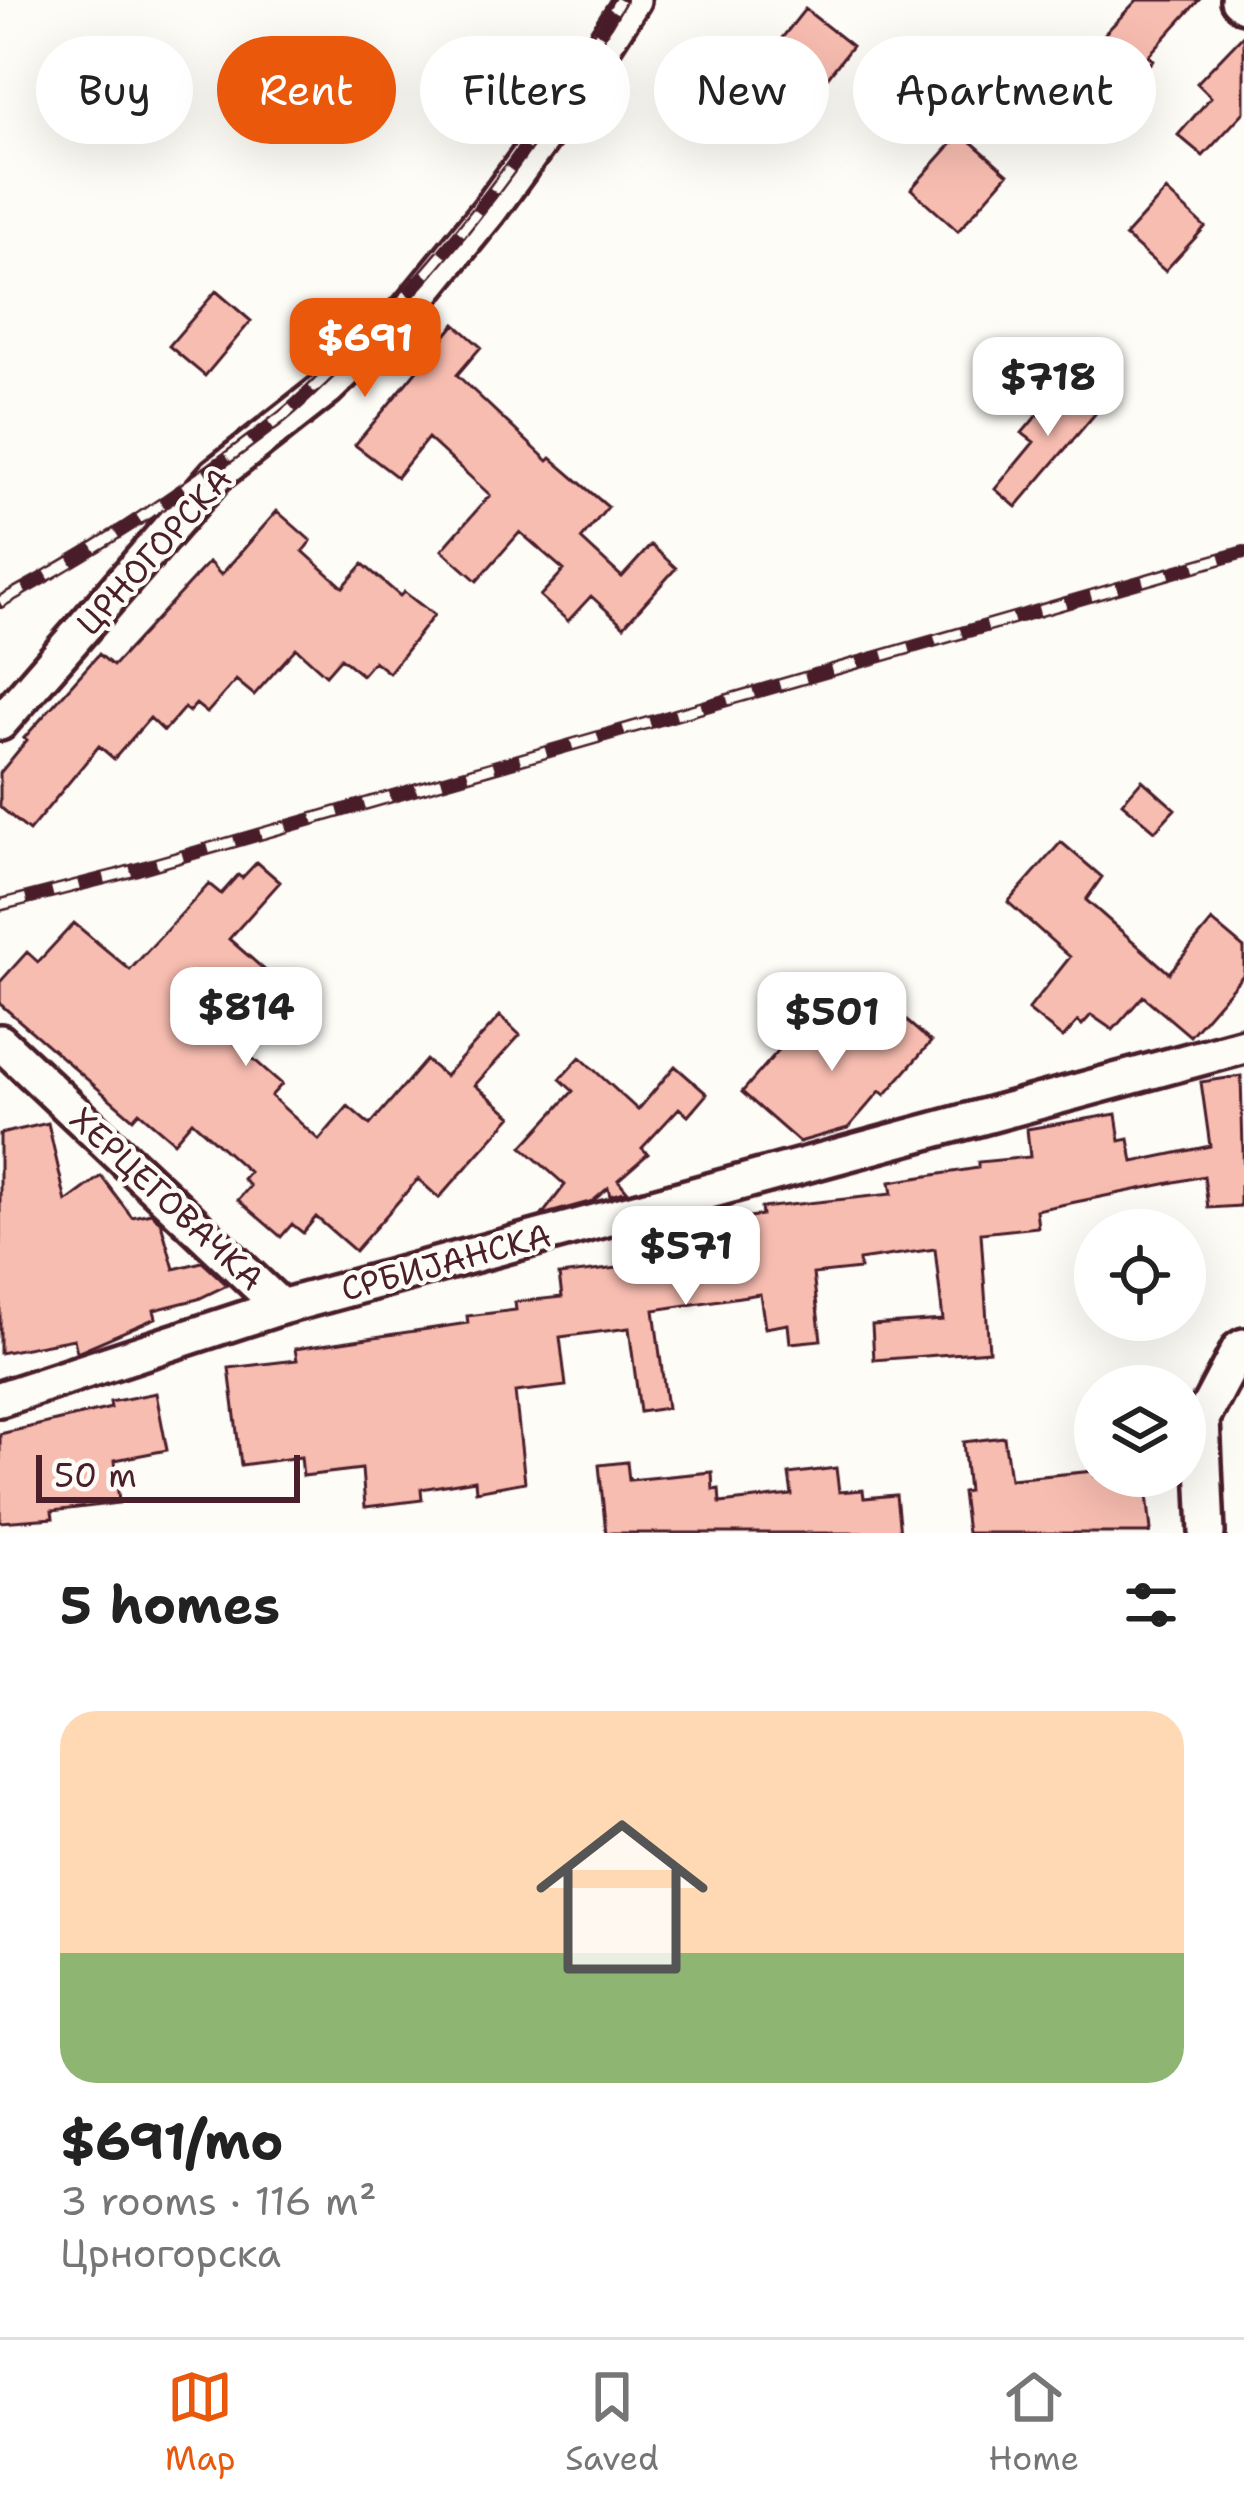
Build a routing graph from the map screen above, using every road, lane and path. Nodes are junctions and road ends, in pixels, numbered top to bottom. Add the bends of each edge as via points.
1 (633, 0) edge
2 (0, 722) edge
3 (0, 1042) edge
4 (1244, 1046) edge
5 (281, 1307) junction
6 (1244, 1346) edge
7 (0, 1400) edge
8 (1207, 1533) edge

1 - 2 street, ЦРНОГОРСКА via 503,192 409,309 217,476
3 - 5 street, ХЕРЦЕГОВАЧКА
4 - 5 street, СРБИЈАНСКА
5 - 7 street, СРБИЈАНСКА
6 - 8 street via 1202,1419

